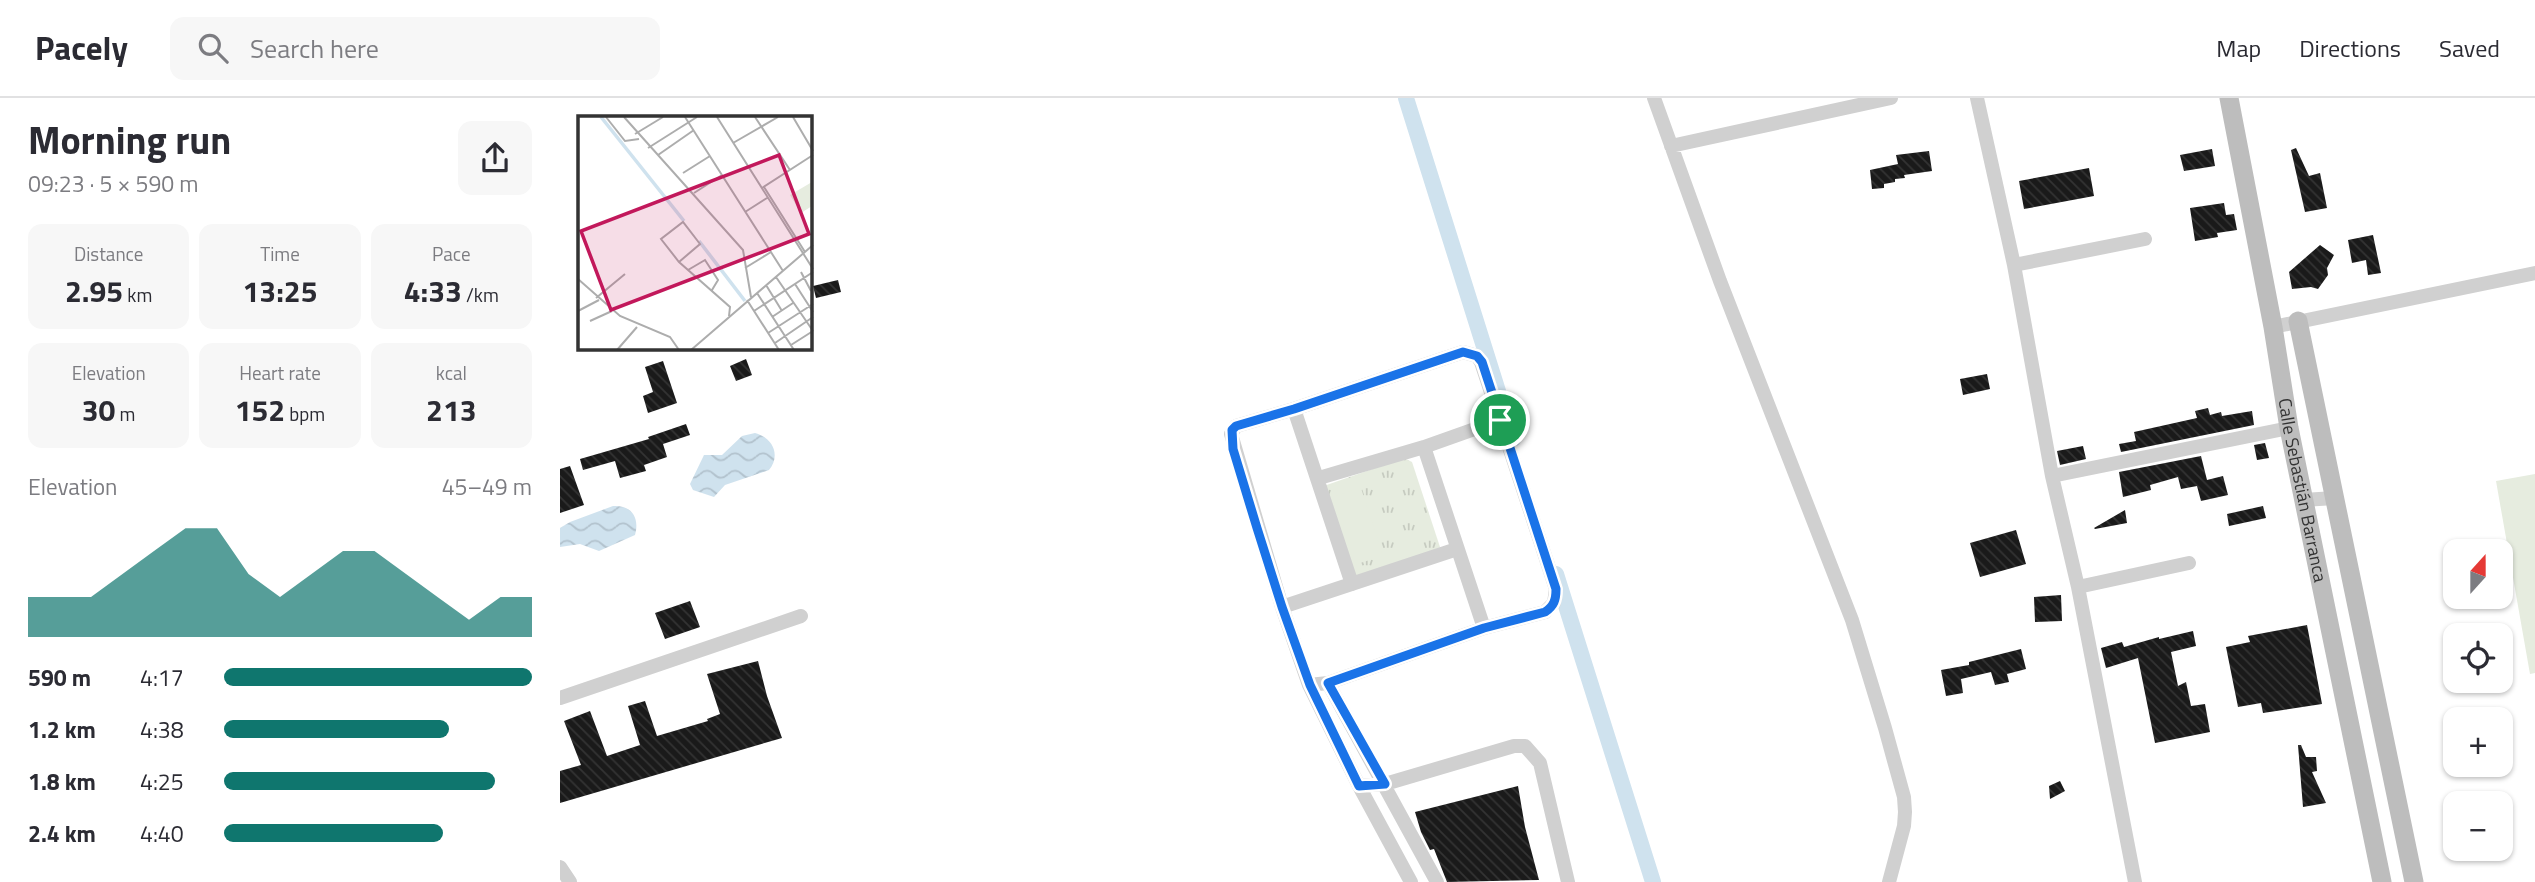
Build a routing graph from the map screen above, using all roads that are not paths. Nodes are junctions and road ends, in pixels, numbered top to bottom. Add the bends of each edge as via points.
1 (1654, 98) edge
2 (1891, 98) edge
3 (1977, 98) edge
4 (2229, 98) edge
5 (1671, 146) junction
6 (2146, 239) dead end
7 (2014, 265) junction
8 (2535, 273) edge
9 (2298, 321) junction
10 (2273, 327) junction
11 (1294, 409) junction
12 (1500, 420) junction
13 (2289, 428) junction
14 (1424, 447) junction
15 (2052, 476) junction
16 (1319, 478) junction
17 (2335, 498) junction
18 (2303, 500) junction
19 (1457, 550) junction
20 (2189, 563) dead end
21 (1352, 584) junction
22 (2078, 587) junction
23 (1282, 607) junction
24 (801, 617) dead end
25 (1484, 628) junction
26 (1328, 683) junction
27 (1310, 685) junction
28 (560, 698) edge
29 (1385, 784) junction
30 (1359, 786) junction
31 (560, 867) edge
32 (570, 882) edge
33 (1411, 882) edge
34 (1437, 882) edge
35 (1568, 882) edge
36 (1889, 882) edge
37 (2135, 882) edge
38 (2382, 882) edge
39 (2414, 882) edge

1 - 5 street
2 - 5 street
3 - 7 street
4 - 10 street, Calle Sebastián Barranca
5 - 36 street via 1852,621 1885,728 1905,811
6 - 7 street
7 - 15 street
8 - 9 street
9 - 10 street
9 - 17 street
10 - 13 street, Calle Sebastián Barranca
11 - 12 street via 1463,352 1482,362
11 - 16 street
11 - 23 street via 1236,426 1231,434
12 - 14 street
12 - 25 street via 1556,589 1554,603 1545,612
13 - 15 street
13 - 18 street, Calle Sebastián Barranca
14 - 16 street
14 - 19 street
15 - 22 street
16 - 21 street
17 - 18 street
17 - 39 street
18 - 38 street, Calle Sebastián Barranca
19 - 21 street
19 - 25 street
20 - 22 street
21 - 23 street
22 - 37 street
23 - 27 street
24 - 28 street
25 - 26 street
26 - 27 street
26 - 29 street
27 - 30 street
29 - 30 street
29 - 34 street
29 - 35 street via 1525,746 1540,762
30 - 33 street
31 - 32 street

